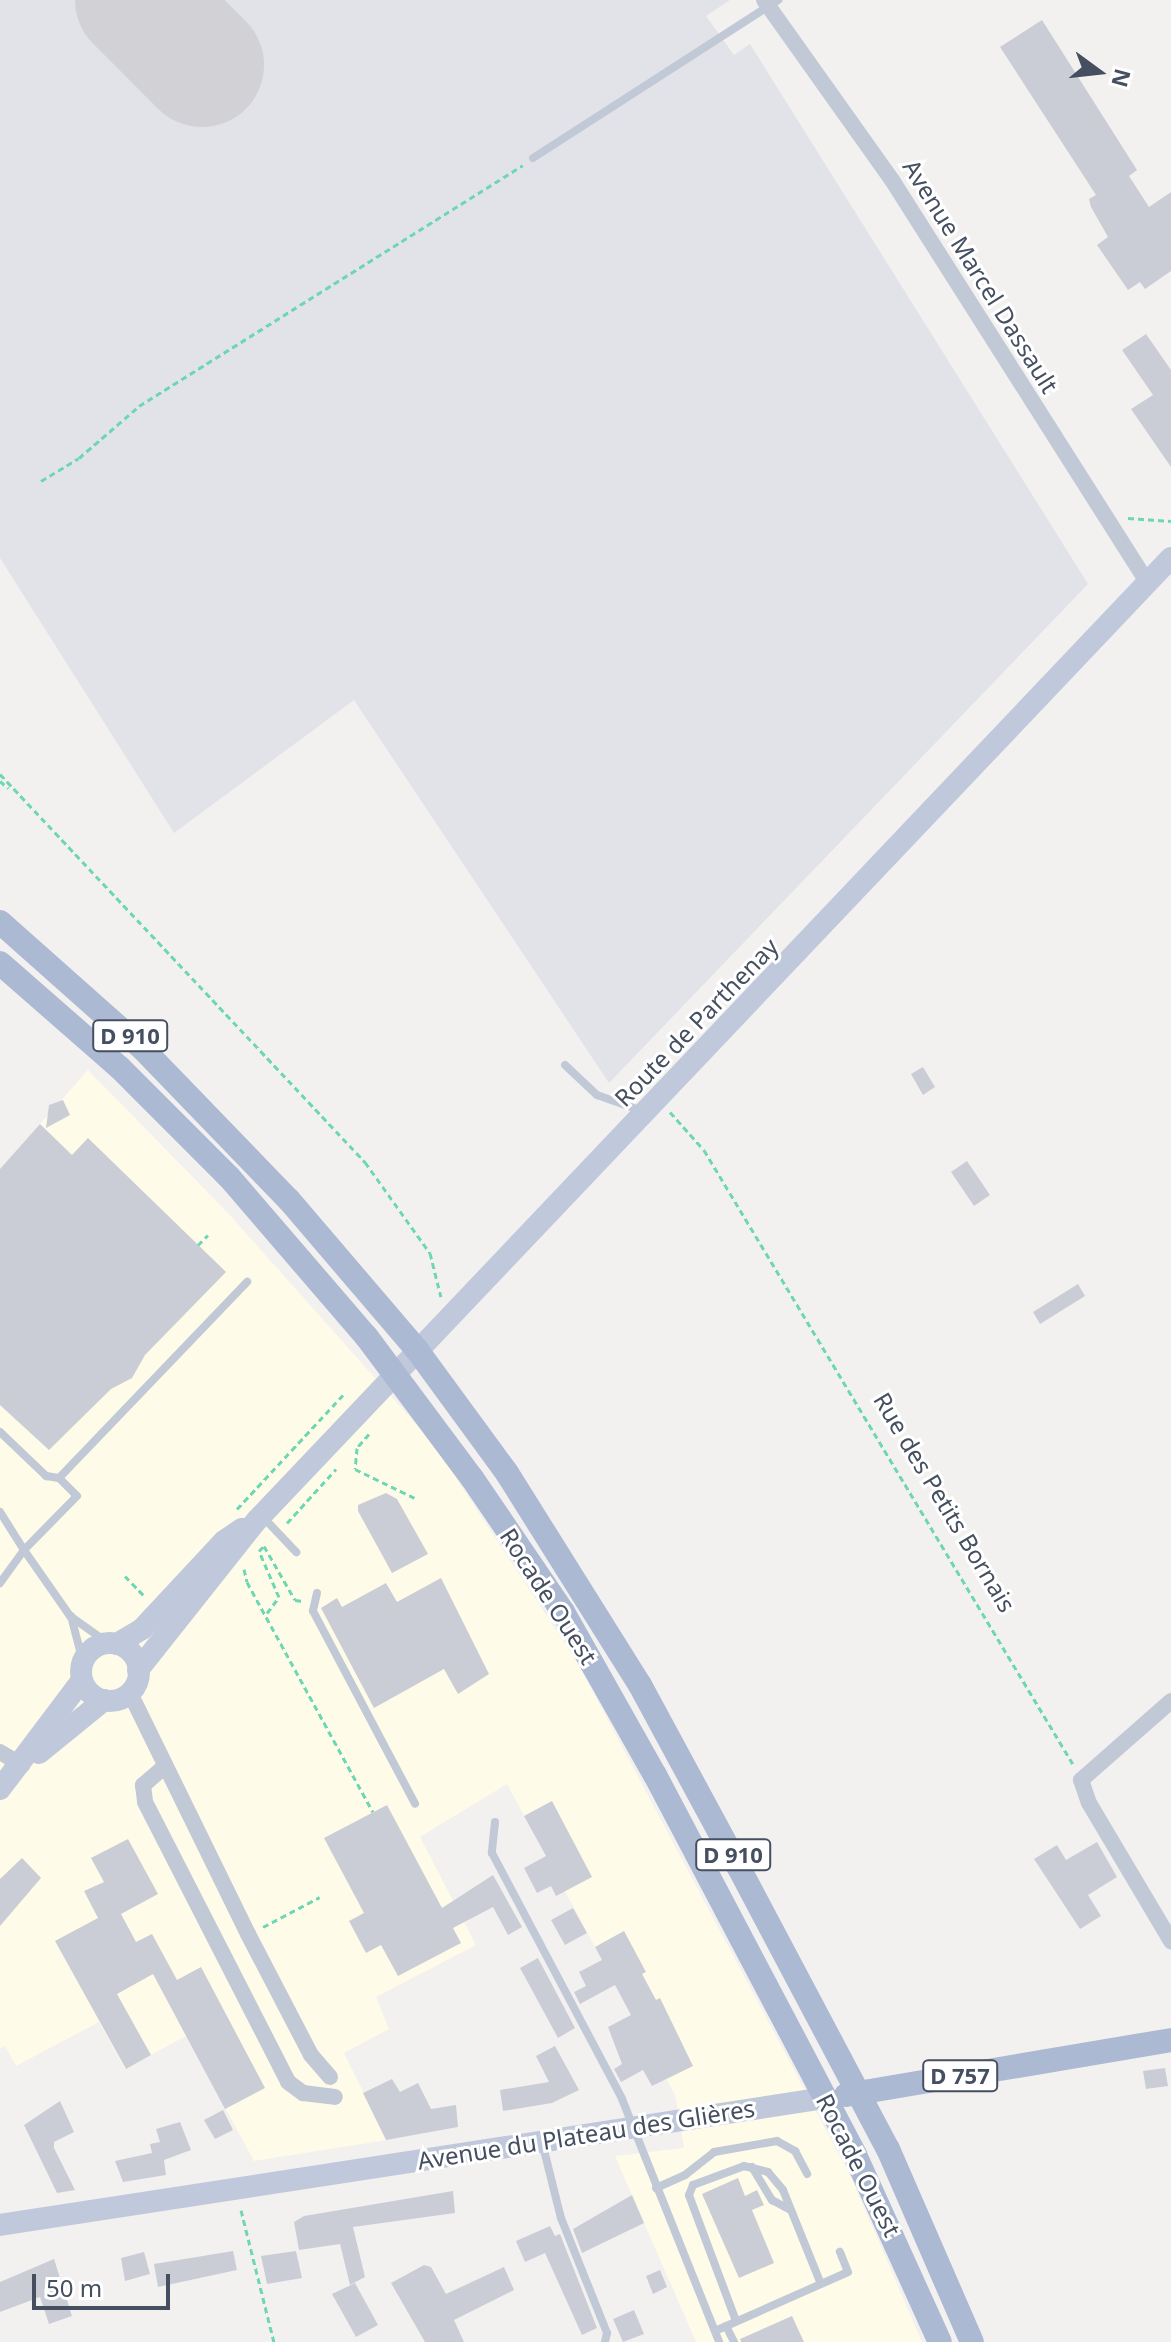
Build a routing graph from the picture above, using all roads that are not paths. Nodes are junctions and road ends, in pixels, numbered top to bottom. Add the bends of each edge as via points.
1 (770, 2) edge
2 (533, 158) road end
3 (1171, 558) edge
4 (1148, 583) junction
5 (0, 922) edge
6 (0, 963) edge
7 (565, 1065) dead end
8 (653, 1107) junction
9 (247, 1282) dead end
10 (417, 1350) junction
11 (395, 1373) junction
12 (0, 1432) edge
13 (59, 1478) junction
14 (0, 1512) edge
15 (259, 1518) junction
16 (24, 1550) junction
17 (296, 1552) dead end
18 (0, 1583) edge
19 (316, 1598) road end
20 (70, 1616) junction
21 (112, 1644) junction
22 (138, 1670) junction
23 (82, 1671) junction
24 (130, 1693) junction
25 (104, 1700) junction
26 (1171, 1701) edge
27 (0, 1752) edge
28 (22, 1765) junction
29 (164, 1767) junction
30 (0, 1789) edge
31 (415, 1804) dead end
32 (495, 1822) dead end
33 (1171, 1941) edge
34 (1171, 2040) edge
35 (330, 2077) dead end
36 (859, 2093) junction
37 (335, 2097) dead end
38 (825, 2098) junction
39 (633, 2126) junction
40 (541, 2140) junction
41 (752, 2167) junction
42 (807, 2174) dead end
43 (656, 2188) junction
44 (789, 2209) junction
45 (0, 2225) edge
46 (840, 2252) dead end
47 (821, 2284) junction
48 (736, 2321) junction
49 (726, 2326) junction
50 (715, 2331) junction
51 (605, 2342) edge
52 (719, 2342) edge
53 (734, 2342) edge
54 (940, 2342) edge
55 (972, 2342) edge

1 - 2 lane
1 - 4 street, Avenue Marcel Dassault via 892,180
3 - 4 main road, Route de Parthenay
4 - 8 main road, Route de Parthenay
5 - 10 main road, D 910 via 142,1048 231,1137
6 - 11 main road, Rocade Ouest / D 910 via 120,1068 229,1177
7 - 8 lane via 597,1095
8 - 10 main road, Route de Parthenay
9 - 13 lane
10 - 11 main road, Route de Parthenay
10 - 36 main road, D 910 via 562,1552 640,1685
11 - 15 main road, Route de Parthenay
11 - 38 main road, Rocade Ouest / D 910 via 570,1625
12 - 13 lane via 46,1476
13 - 16 lane via 77,1496
14 - 16 lane
15 - 17 lane
15 - 21 main road, Route de Parthenay via 224,1541 142,1629
15 - 22 main road, Route de Parthenay
16 - 18 lane
16 - 20 lane
19 - 31 lane via 313,1611
20 - 21 lane
20 - 23 lane
21 - 22 main road via 132,1654
21 - 23 main road via 90,1650
22 - 24 main road
23 - 25 main road
23 - 28 main road
24 - 25 main road
24 - 29 street
25 - 28 main road
26 - 33 street via 1081,1780 1089,1803
27 - 28 street
28 - 30 main road
29 - 35 street via 311,2055
29 - 37 street via 143,1785 145,1802 288,2082 303,2093
32 - 39 lane via 492,1853
34 - 36 main road, Avenue du Plateau des Glières / D 757
36 - 38 main road, Avenue du Plateau des Glières / D 757
36 - 55 main road, D 910
38 - 39 main road, Avenue du Plateau des Glières
38 - 54 main road, Rocade Ouest / D 910 via 895,2236
39 - 40 main road, Avenue du Plateau des Glières
39 - 43 lane
40 - 45 main road, Avenue du Plateau des Glières
40 - 51 lane via 561,2218 607,2333
41 - 44 lane via 772,2200
41 - 44 lane via 768,2172 783,2190
41 - 48 lane via 737,2167 689,2189
42 - 43 lane via 795,2151 777,2141 714,2152 685,2175
43 - 50 lane
44 - 47 lane
46 - 47 lane via 848,2272
47 - 48 lane
48 - 49 lane
49 - 50 lane
49 - 53 lane
50 - 52 lane

